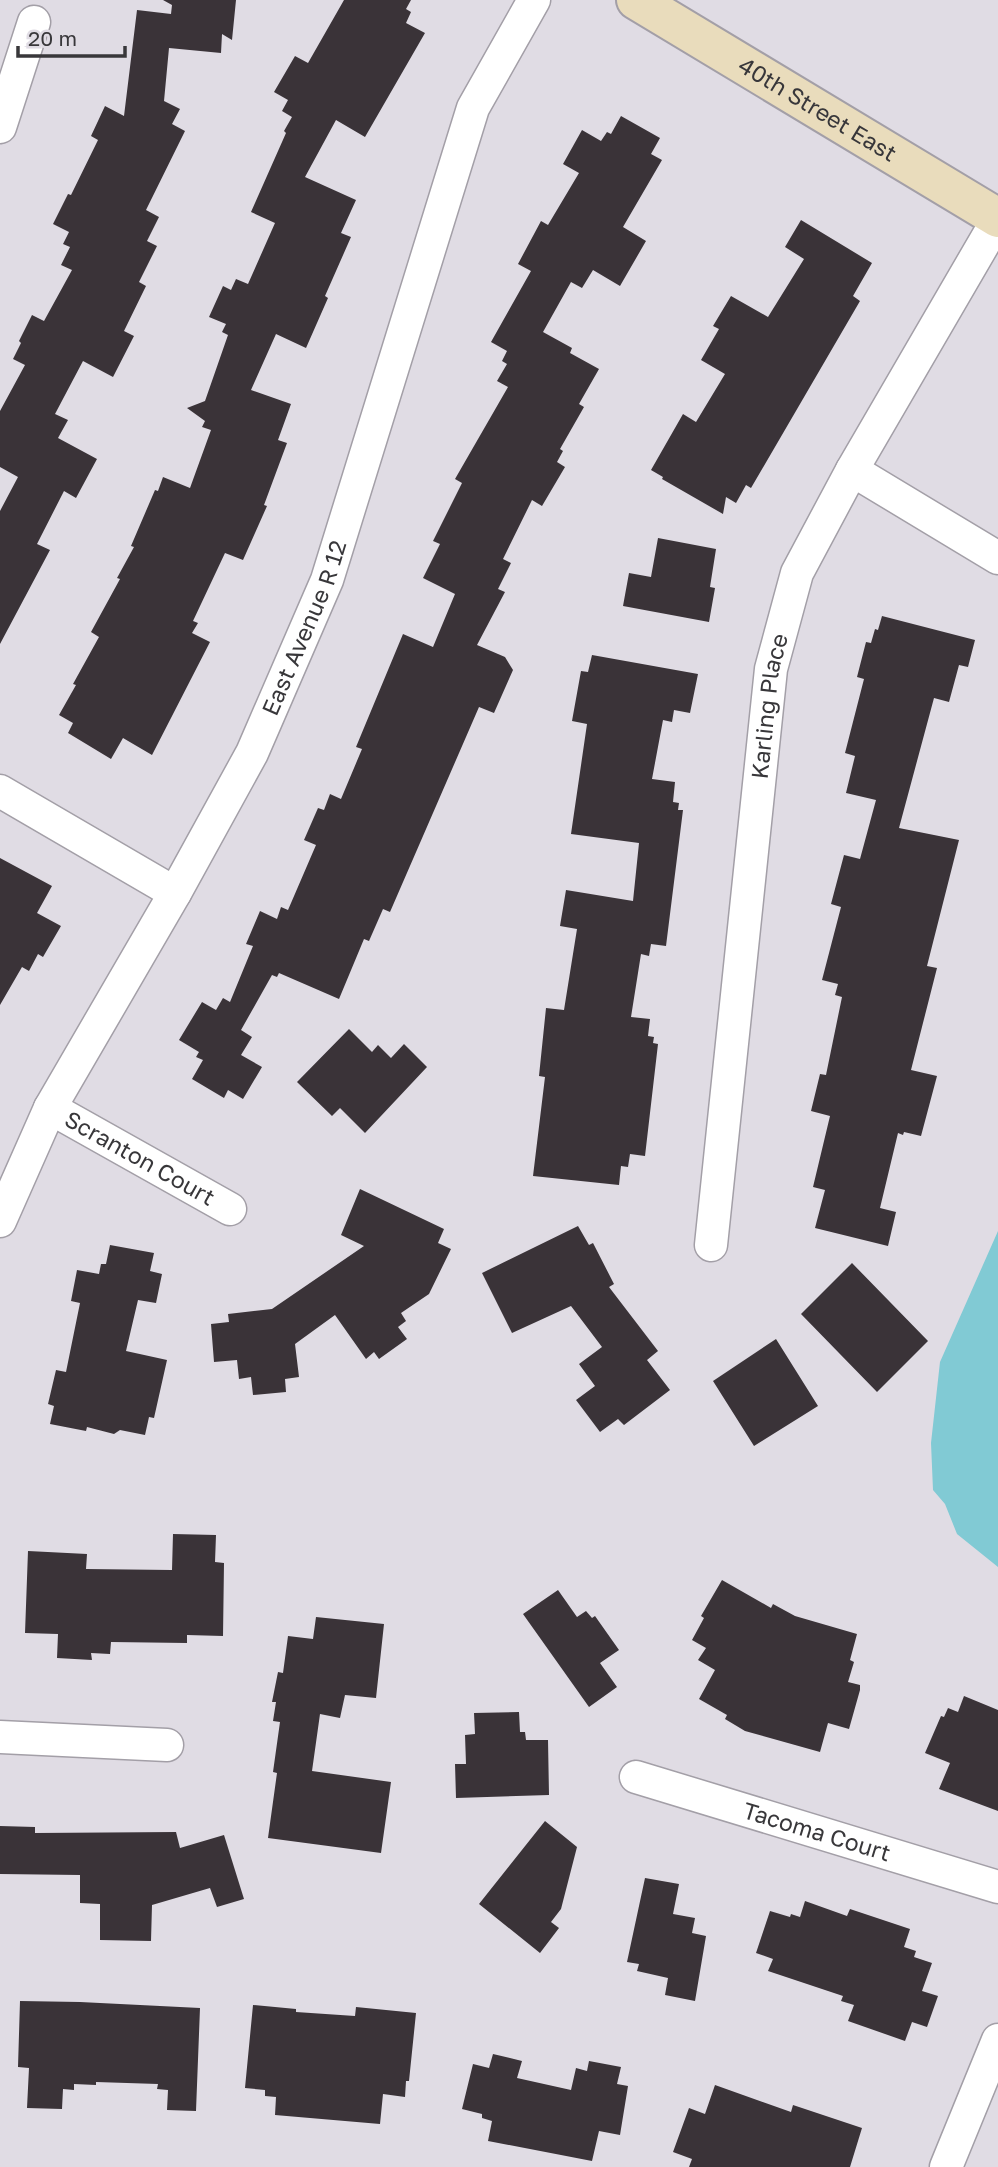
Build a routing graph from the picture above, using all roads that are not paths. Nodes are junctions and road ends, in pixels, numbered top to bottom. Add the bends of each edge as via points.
1 (534, 0) edge
2 (636, 0) edge
3 (34, 22) dead end
4 (0, 127) edge
5 (998, 219) edge
6 (852, 470) junction
7 (998, 558) edge
8 (0, 790) edge
9 (175, 893) junction
10 (50, 1108) junction
11 (230, 1209) dead end
12 (0, 1221) edge
13 (711, 1245) dead end
14 (0, 1737) edge
15 (167, 1745) dead end
16 (636, 1777) dead end
17 (998, 1886) edge
18 (998, 2040) edge
19 (946, 2167) edge

1 - 9 street, East Avenue R 12 via 473,108 327,580 252,753
2 - 5 main road, 40th Street East
3 - 4 street
5 - 6 street, Karling Place
6 - 7 street
6 - 13 street, Karling Place via 797,573 771,669
8 - 9 street
9 - 10 street, East Avenue R 12
10 - 11 street, Scranton Court
10 - 12 street, East Avenue R 12
14 - 15 street
16 - 17 street, Tacoma Court
18 - 19 street

